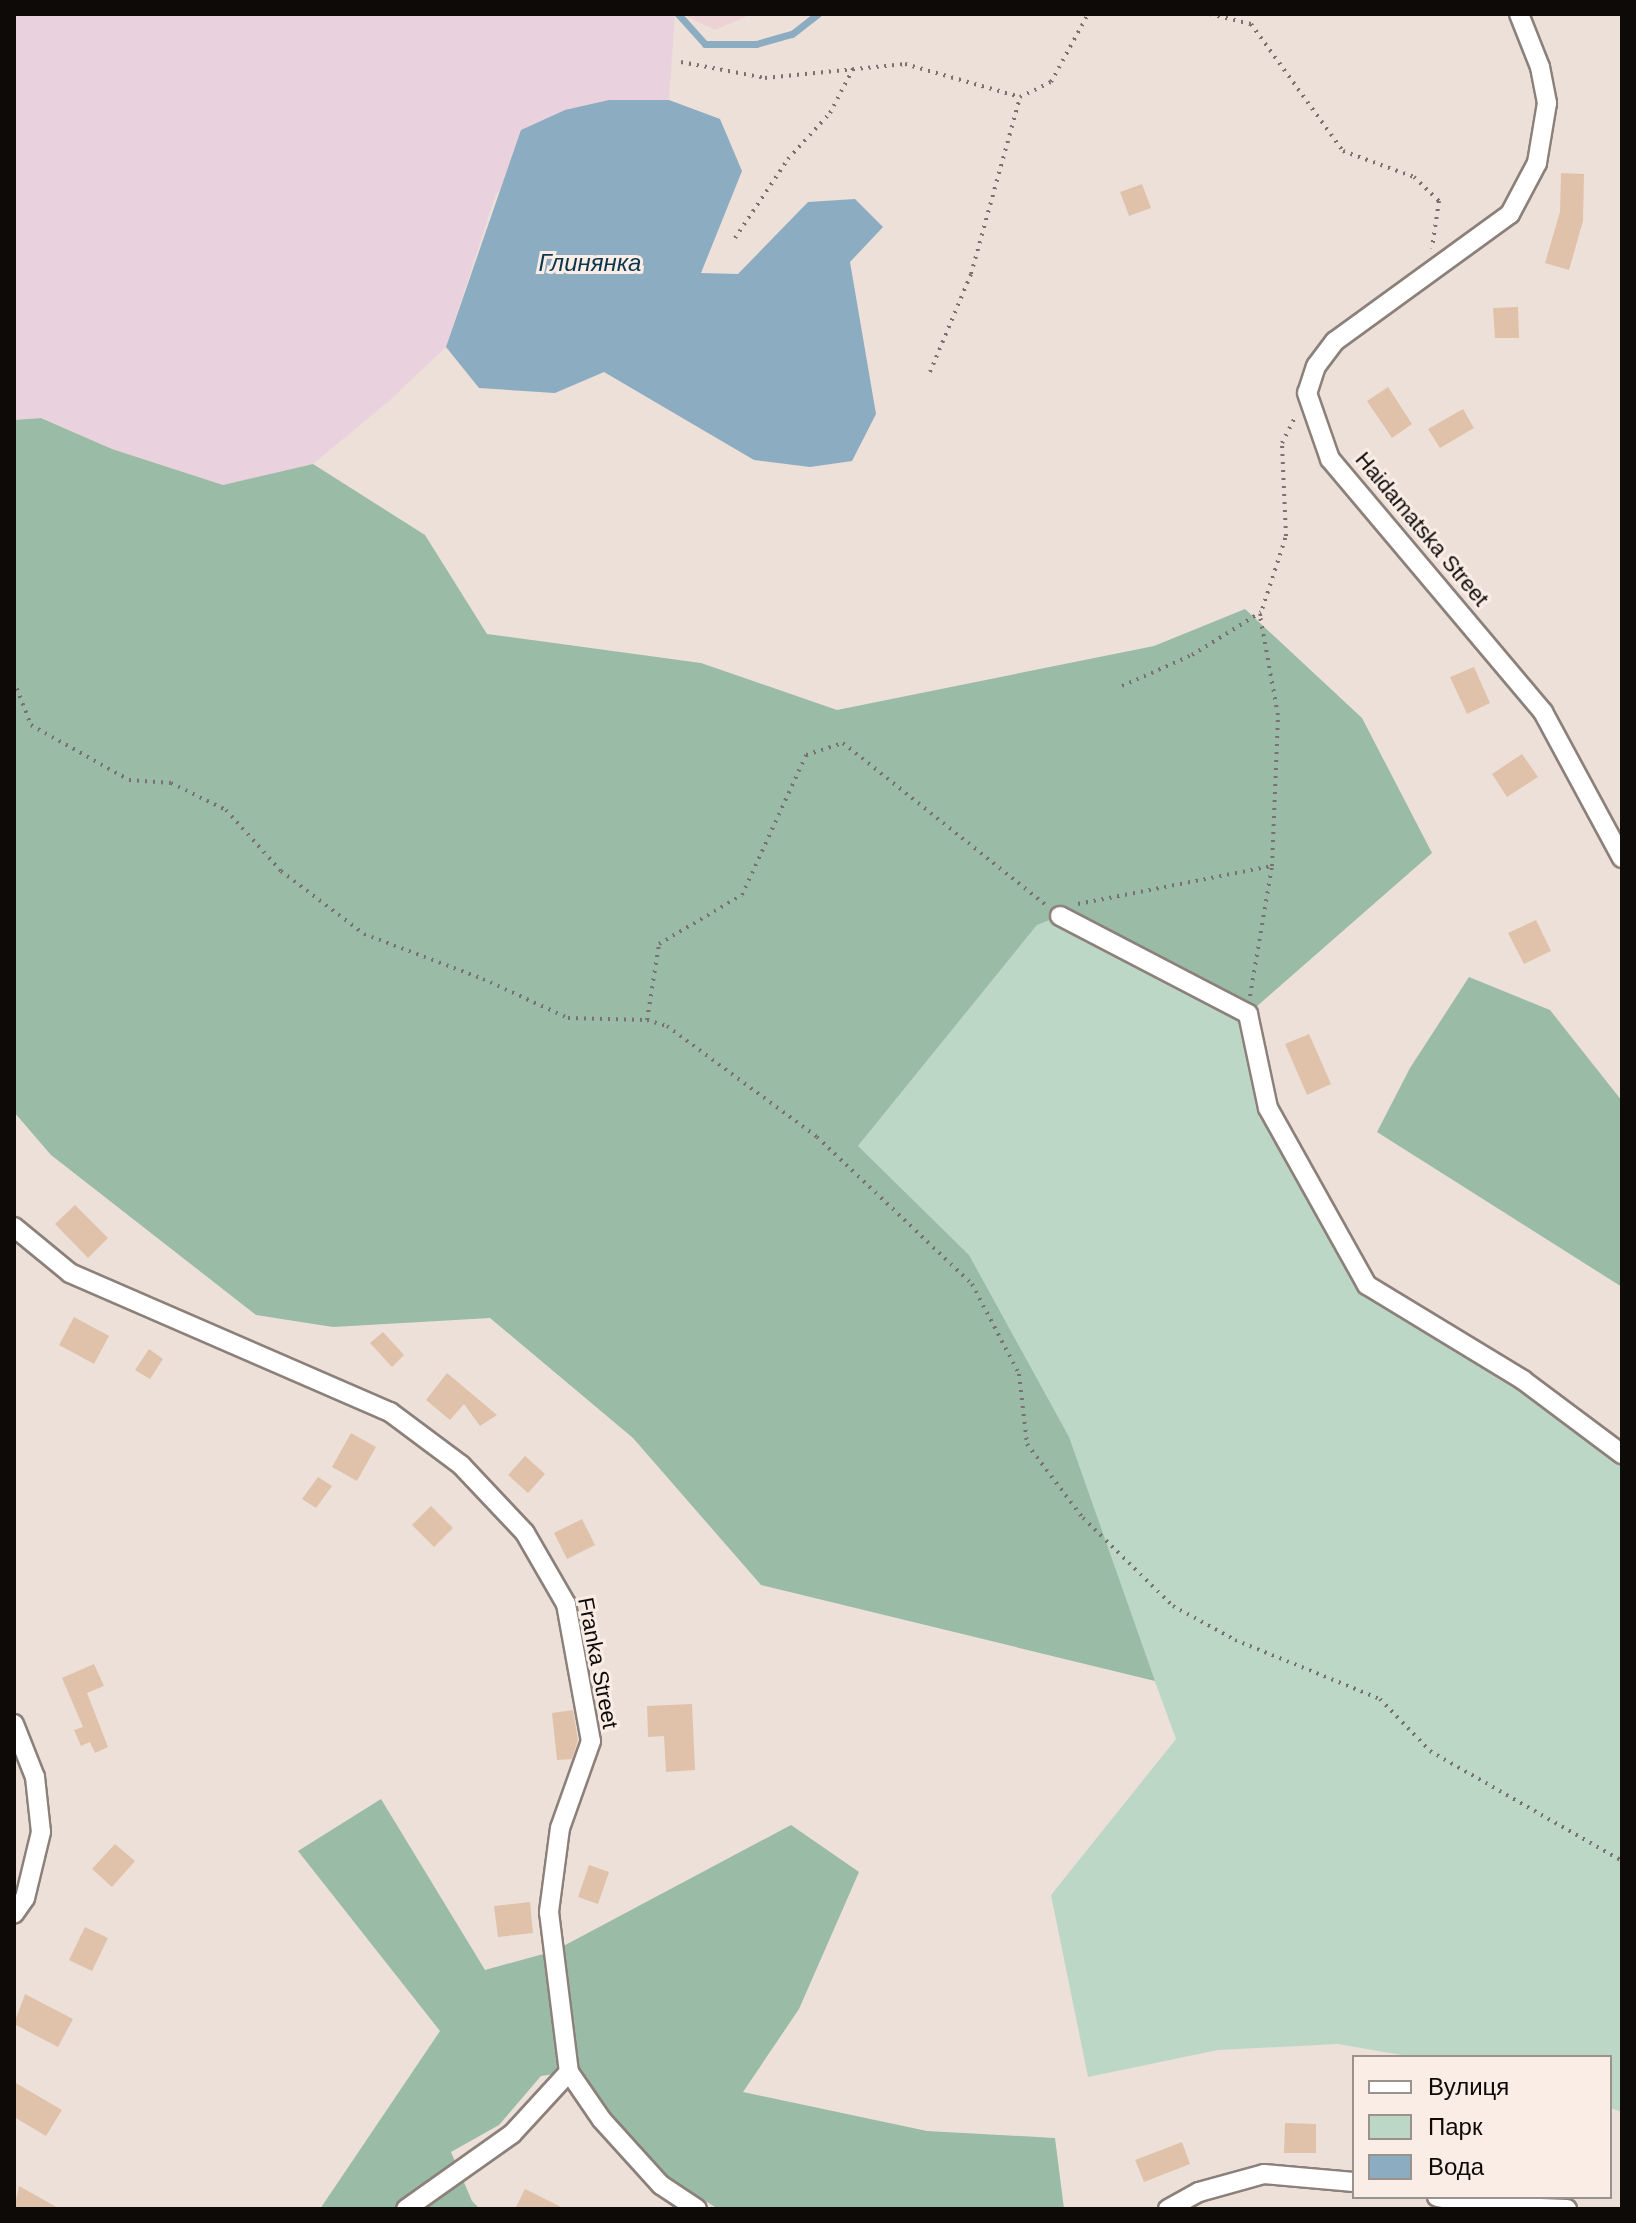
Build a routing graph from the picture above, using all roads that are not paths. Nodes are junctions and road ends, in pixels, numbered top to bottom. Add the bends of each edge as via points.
1 (1519, 14) edge
2 (1622, 858) edge
3 (1067, 910) road end
4 (14, 1227) edge
5 (1622, 1454) edge
6 (14, 1724) edge
7 (14, 1914) edge
8 (569, 2072) junction
9 (1352, 2182) edge
10 (1448, 2199) edge
11 (406, 2209) edge
12 (697, 2209) edge
13 (1168, 2209) edge
14 (1567, 2209) edge

1 - 2 street, Haidamatska Street via 1540,67 1547,103 1537,163 1510,214 1428,268 1335,341 1316,366 1307,393 1330,459 1543,712
3 - 5 street via 1248,1014 1268,1108 1367,1285 1523,1380
4 - 8 street, Franka Street via 70,1273 390,1412 461,1465 525,1533 566,1604 591,1741 560,1828 549,1912
6 - 7 street via 35,1777 41,1832 25,1898
8 - 11 street via 512,2134
8 - 12 street, Franka Street via 602,2120 661,2185
9 - 13 street via 1264,2174 1199,2192
10 - 14 street

